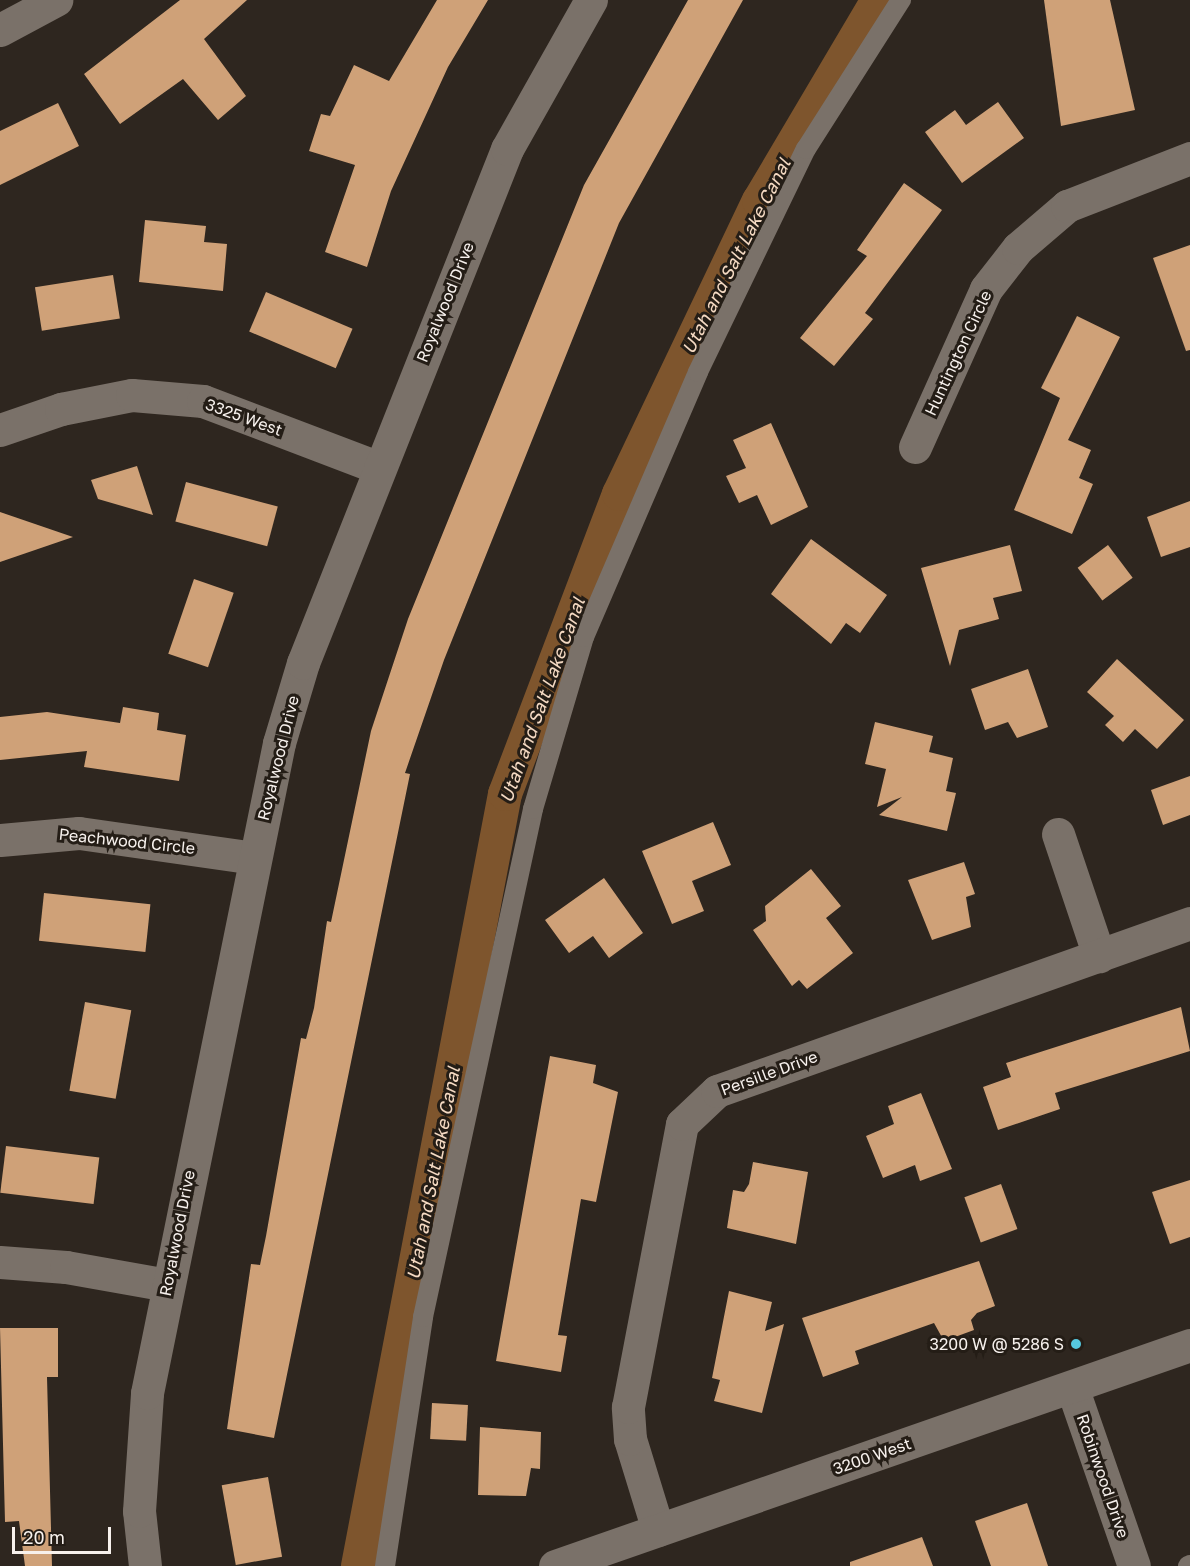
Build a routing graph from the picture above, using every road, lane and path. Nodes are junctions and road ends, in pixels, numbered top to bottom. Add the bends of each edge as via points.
1 (56, 0) edge
2 (591, 0) edge
3 (901, 0) edge
4 (0, 30) edge
5 (1190, 158) edge
6 (0, 430) edge
7 (915, 447) dead end
8 (379, 468) junction
9 (1058, 834) dead end
10 (0, 840) edge
11 (254, 858) junction
12 (1190, 923) edge
13 (1099, 956) junction
14 (0, 1262) edge
15 (167, 1285) junction
16 (1190, 1345) edge
17 (1072, 1387) junction
18 (658, 1530) junction
19 (146, 1566) edge
20 (385, 1566) edge
21 (555, 1566) edge
22 (1134, 1566) edge

1 - 4 street
2 - 8 street, Royalwood Drive via 507,149
3 - 20 lane via 806,149 698,372 584,637 533,809 425,1305
5 - 7 street, Huntington Circle via 1067,206 1018,248 986,289
6 - 8 street, 3325 West via 61,409 132,395 203,401
8 - 11 street, Royalwood Drive via 303,663
9 - 13 street
10 - 11 street, Peachwood Circle via 79,833
11 - 15 street, Royalwood Drive
12 - 13 street, Persille Drive
13 - 18 street, Persille Drive via 717,1091 682,1124 628,1407 630,1439
14 - 15 street via 66,1267
15 - 19 street, Royalwood Drive via 140,1445
16 - 17 street, 3200 West
17 - 18 street, 3200 West
17 - 22 street, Robinwood Drive
18 - 21 street, 3200 West

